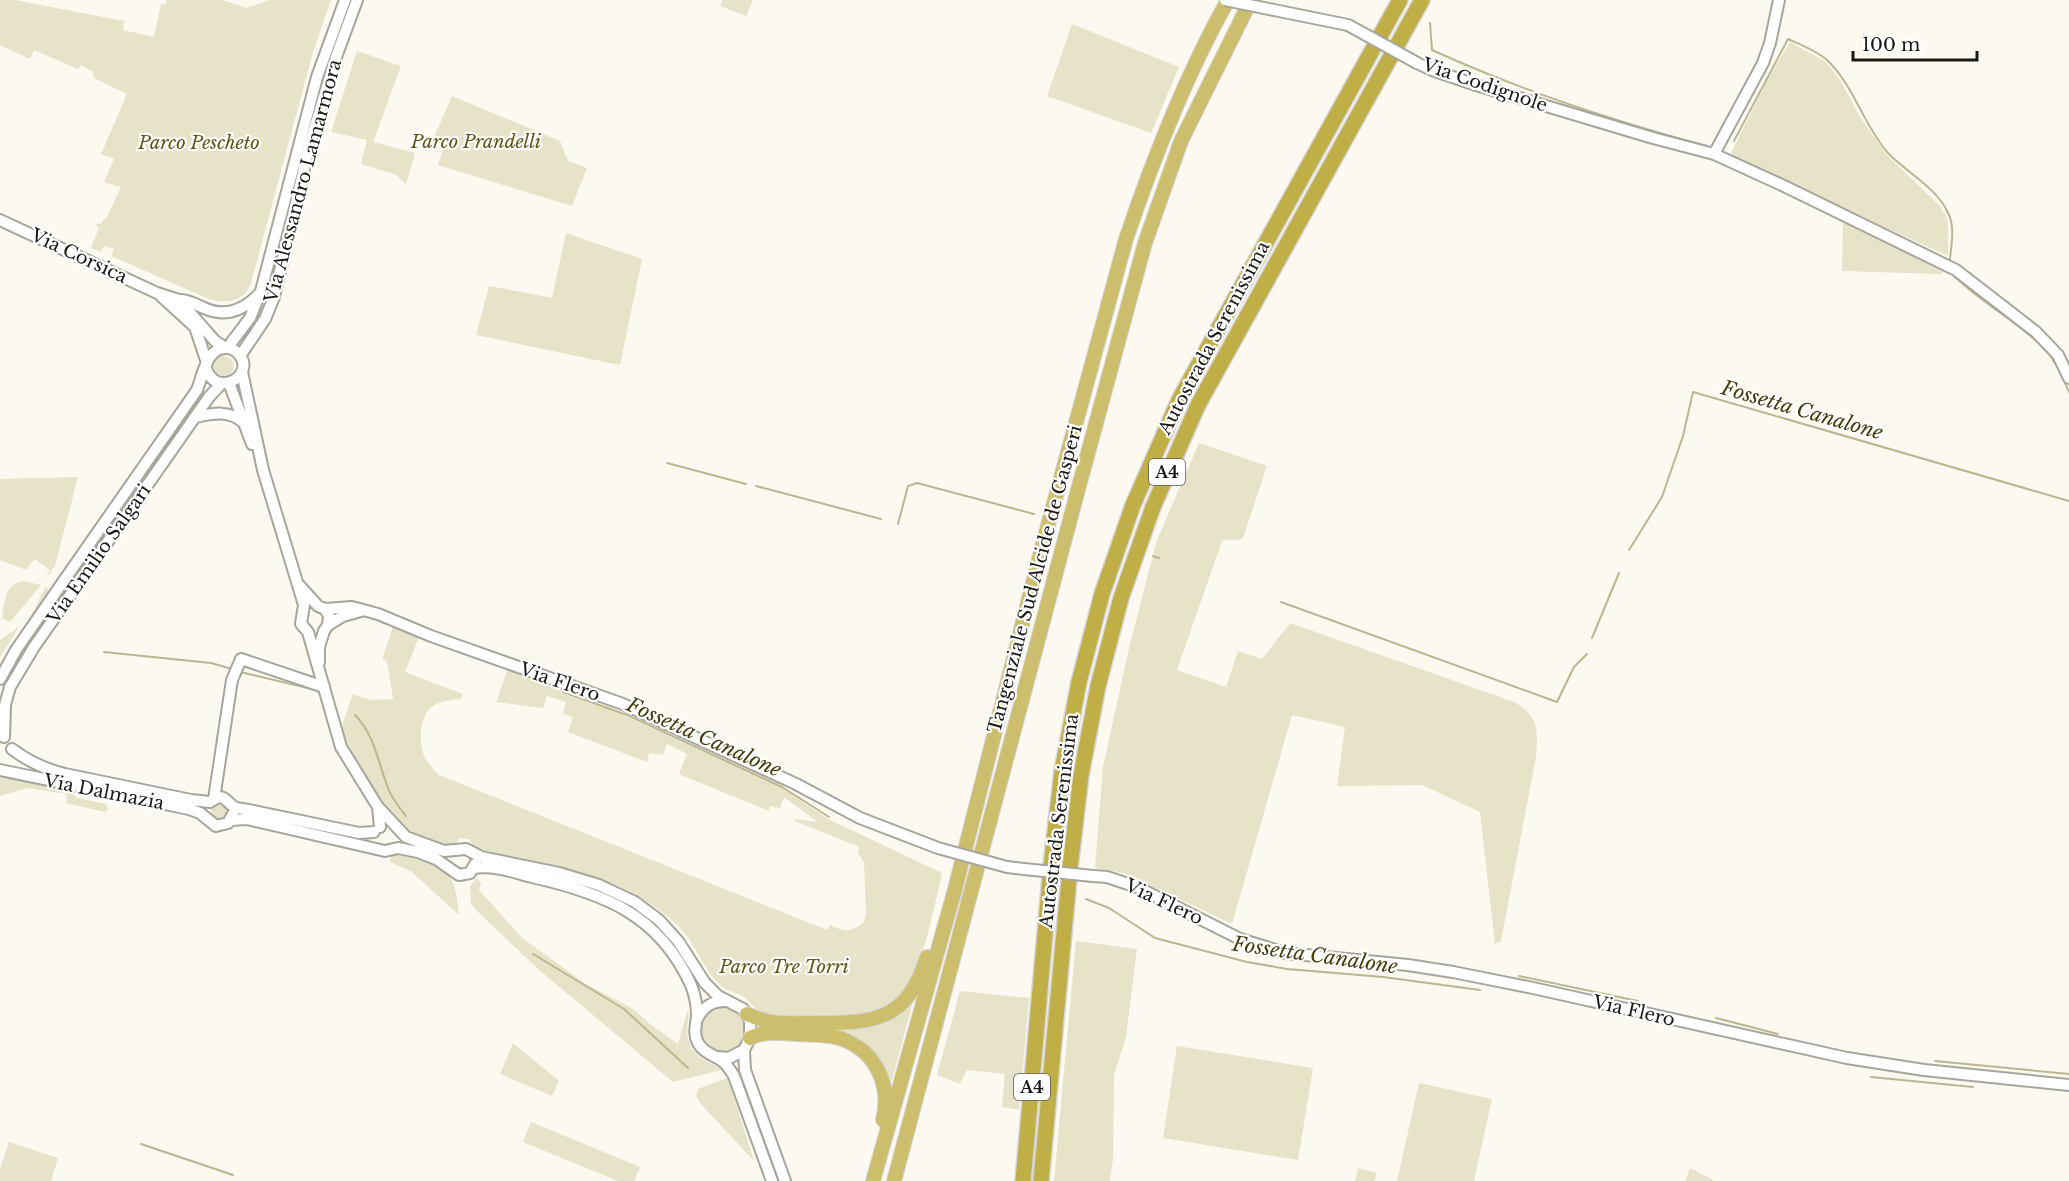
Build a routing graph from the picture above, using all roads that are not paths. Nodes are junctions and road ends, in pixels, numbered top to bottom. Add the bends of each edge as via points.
1 (345, 0) edge
2 (357, 0) edge
3 (1226, 0) edge
4 (1251, 0) edge
5 (1400, 0) edge
6 (1422, 0) edge
7 (1779, 0) edge
8 (1714, 154) junction
9 (0, 220) edge
10 (261, 291) junction
11 (157, 292) junction
12 (179, 300) junction
13 (227, 348) junction
14 (240, 356) junction
15 (206, 365) junction
16 (242, 372) junction
17 (2069, 378) edge
18 (226, 383) junction
19 (196, 417) junction
20 (245, 424) junction
21 (263, 471) junction
22 (295, 580) junction
23 (321, 607) junction
24 (364, 610) junction
25 (303, 612) junction
26 (326, 628) junction
27 (308, 632) junction
28 (320, 671) junction
29 (0, 679) edge
30 (324, 687) junction
31 (2, 736) edge
32 (12, 749) junction
33 (219, 767) junction
34 (0, 770) edge
35 (212, 800) junction
36 (229, 803) junction
37 (378, 807) junction
38 (207, 818) junction
39 (231, 820) junction
40 (377, 830) junction
41 (398, 830) junction
42 (378, 848) junction
43 (398, 848) junction
44 (453, 851) junction
45 (472, 853) junction
46 (449, 868) junction
47 (474, 868) junction
48 (954, 893) junction
49 (726, 1001) junction
50 (747, 1014) junction
51 (697, 1019) junction
52 (747, 1044) junction
53 (717, 1058) junction
54 (2069, 1085) edge
55 (771, 1179) edge
56 (786, 1181) edge
57 (873, 1181) edge
58 (894, 1181) edge
59 (1023, 1181) edge
60 (1041, 1181) edge

1 - 10 main road, Via Alessandro Lamarmora via 317,77
2 - 14 main road, Via Alessandro Lamarmora via 310,143 274,297 265,319
3 - 8 main road, Via Codignole, bridge via 1348,25 1417,63 1476,86
3 - 48 highway, Tangenziale Sud Alcide de Gasperi via 1140,195 1126,238
4 - 58 highway, Tangenziale Sud Alcide de Gasperi via 1180,141 1145,243
5 - 59 highway, Autostrada Serenissima / A4 via 1179,400 1133,505 1102,594 1079,682 1062,771
6 - 60 highway, Autostrada Serenissima / A4 via 1198,405 1153,507 1121,598 1098,686 1082,775
7 - 8 main road via 1763,63
8 - 17 main road, Via Codignole via 1956,270 2036,332 2058,356
9 - 11 main road, Via Corsica
10 - 12 main road via 244,307 230,313
10 - 13 main road, Via Alessandro Lamarmora via 250,318
11 - 12 main road, Via Corsica
11 - 15 main road, Via Corsica via 195,327
12 - 13 main road, Via Corsica via 215,341
13 - 14 main road
13 - 15 main road via 210,354
14 - 16 main road
15 - 18 main road via 211,376
15 - 29 main road, Via Emilio Salgari via 197,390 16,650
16 - 18 main road
16 - 21 main road
18 - 19 main road, Via Emilio Salgari via 208,397
18 - 20 main road
19 - 20 main road via 227,414
19 - 31 main road, Via Emilio Salgari via 34,647 10,687
20 - 21 main road
21 - 22 main road
22 - 23 main road
22 - 25 main road
23 - 24 main road, Via Flero
23 - 25 main road via 308,606
23 - 26 main road via 329,616
24 - 26 main road via 343,616
24 - 54 main road, Via Flero, bridge via 623,704 860,818 938,848 1006,867 1107,877 1137,887 1240,939 1285,953 1454,972 1847,1058
25 - 27 main road via 301,624
26 - 27 main road
26 - 28 main road via 319,647
27 - 28 main road
28 - 30 main road
30 - 33 main road via 241,659
30 - 37 main road via 341,747
31 - 32 main road
32 - 34 main road via 11,759
32 - 35 main road, Via Dalmazia via 46,770 182,798
33 - 35 main road
33 - 36 main road
34 - 38 main road, Via Dalmazia via 189,809
35 - 36 main road, Via Dalmazia
35 - 38 main road via 206,810
36 - 39 main road via 234,812
36 - 40 main road, Via Dalmazia via 359,833
37 - 40 main road
37 - 41 main road
38 - 39 main road, Via Dalmazia via 219,826
39 - 42 main road, Via Dalmazia via 247,819
40 - 41 main road via 386,825
40 - 42 main road
41 - 43 main road via 402,842
41 - 44 main road via 435,848
42 - 43 main road
43 - 46 main road via 436,859
44 - 45 main road via 464,848
44 - 46 main road via 448,859
45 - 47 main road
45 - 49 main road via 586,880 635,902 672,934 705,983
46 - 47 main road via 461,876
47 - 51 main road via 572,886 635,915 664,942 685,974 696,999
48 - 50 highway via 939,913 914,989 894,1010 870,1021 846,1023 768,1023
48 - 57 highway, Tangenziale Sud Alcide de Gasperi
49 - 50 main road
49 - 51 main road via 705,1007
50 - 52 main road via 752,1026
51 - 53 main road via 695,1033 700,1046
52 - 53 main road via 729,1058
52 - 56 main road via 744,1066
52 - 57 highway via 757,1035 827,1036 848,1041 865,1053 884,1084 886,1100
53 - 55 main road via 732,1072

